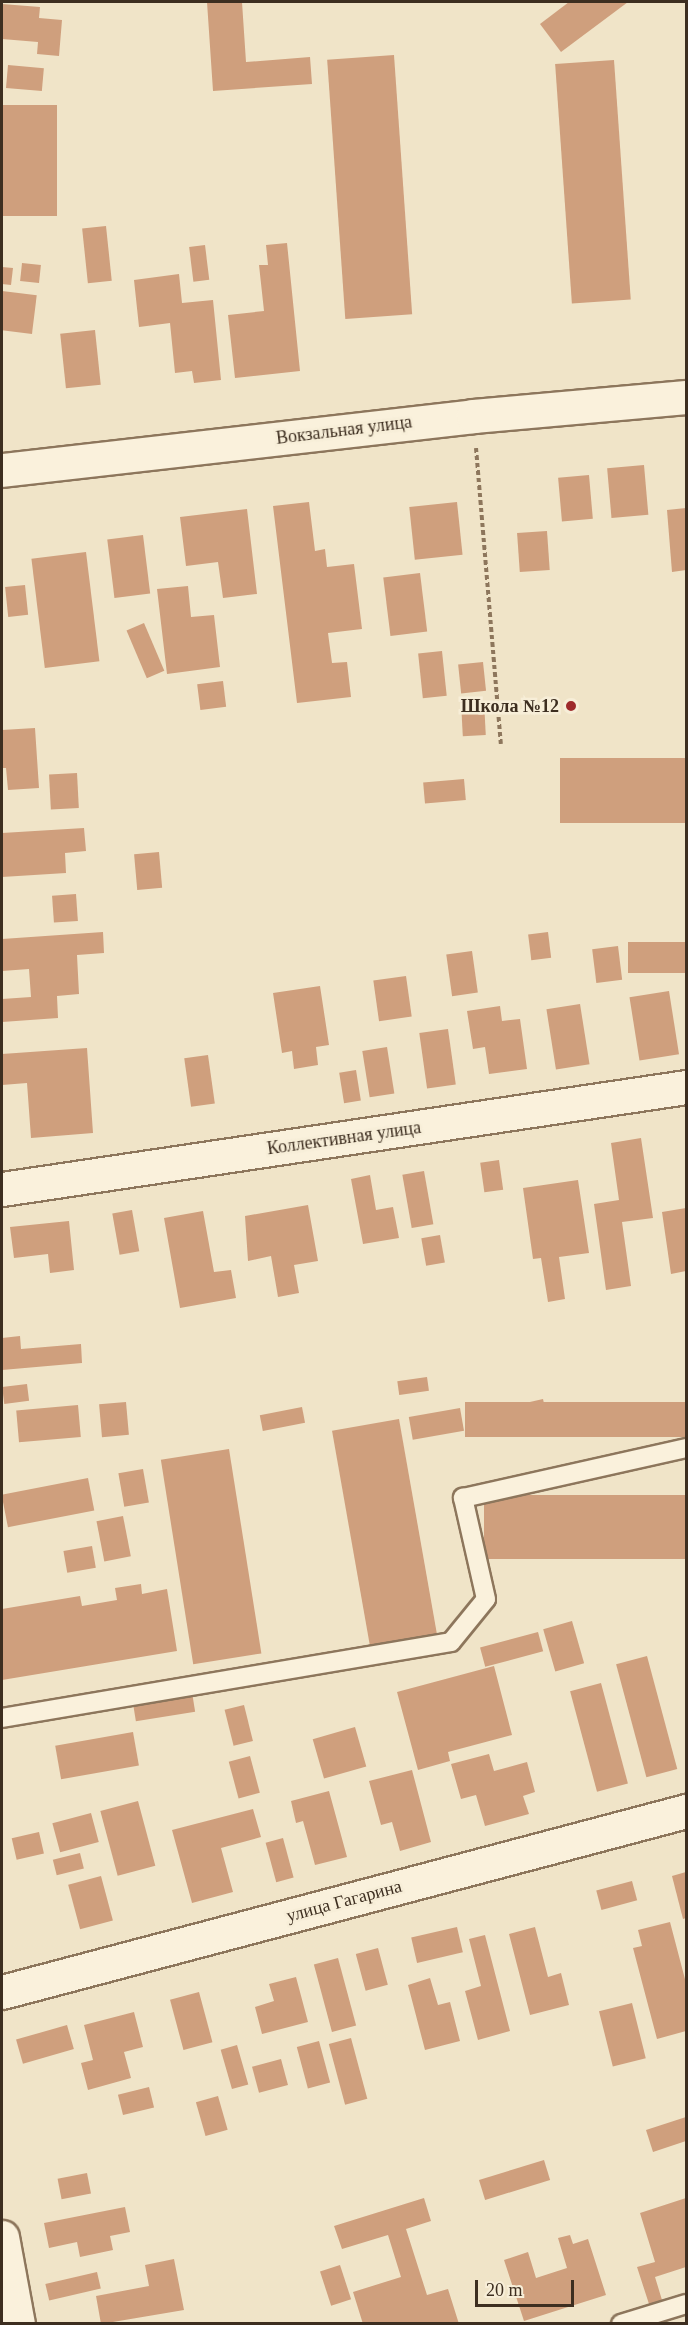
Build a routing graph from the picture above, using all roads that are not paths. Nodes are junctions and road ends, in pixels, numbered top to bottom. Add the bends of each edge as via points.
1 (687, 397) edge
2 (2, 470) edge
3 (687, 1087) edge
4 (2, 1189) edge
5 (687, 1449) edge
6 (2, 1718) edge
7 (687, 1811) edge
8 (2, 1992) edge
9 (2, 2237) edge
10 (687, 2304) edge
11 (18, 2324) edge
12 (621, 2324) edge

1 - 2 street, Вокзальная улица via 473,416
3 - 4 street, Коллективная улица
5 - 6 lane via 463,1498 486,1599 451,1642
7 - 8 street, улица Гагарина
9 - 11 street
10 - 12 lane

